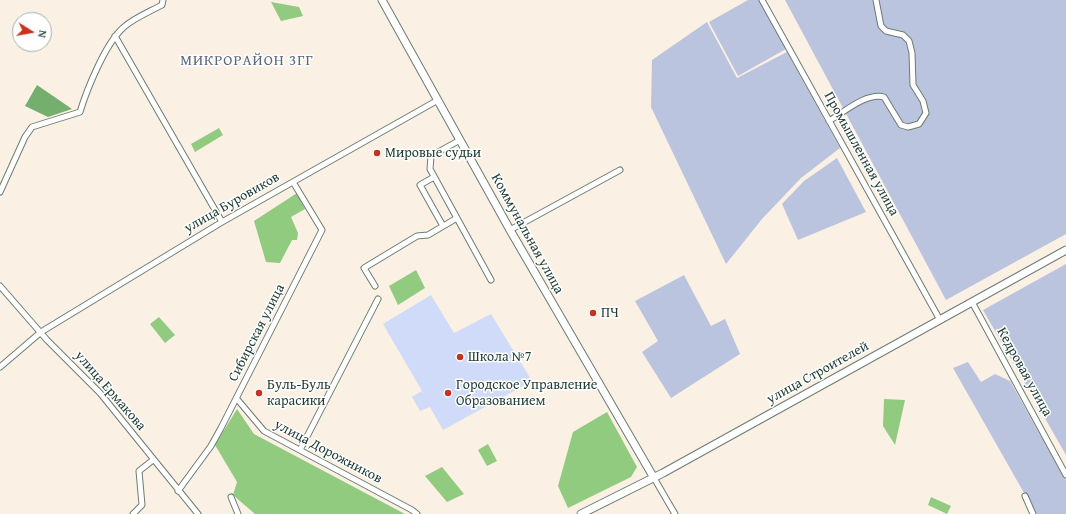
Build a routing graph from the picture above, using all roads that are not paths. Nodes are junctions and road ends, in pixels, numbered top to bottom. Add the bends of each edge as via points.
1 (163, 0) edge
2 (382, 0) edge
3 (762, 0) edge
4 (876, 0) edge
5 (115, 36) junction
6 (438, 100) junction
7 (829, 121) junction
8 (460, 140) junction
9 (620, 170) dead end
10 (434, 178) junction
11 (293, 182) junction
12 (0, 192) edge
13 (457, 218) junction
14 (222, 222) junction
15 (443, 226) junction
16 (510, 230) junction
17 (1066, 250) edge
18 (491, 280) dead end
19 (0, 286) edge
20 (375, 286) dead end
21 (378, 299) dead end
22 (972, 302) junction
23 (940, 320) junction
24 (41, 332) junction
25 (0, 367) edge
26 (237, 399) junction
27 (300, 450) junction
28 (153, 460) junction
29 (1066, 475) edge
30 (654, 478) junction
31 (178, 491) junction
32 (1025, 496) dead end
33 (231, 497) dead end
34 (133, 514) edge
35 (198, 514) edge
36 (238, 514) edge
37 (417, 514) edge
38 (581, 514) edge
39 (675, 514) edge
40 (1033, 514) edge

1 - 5 street via 162,5 125,26
2 - 6 main road, Коммунальная улица
3 - 7 street, Промышленная улица
4 - 7 street via 881,26 886,31 903,35 909,41 913,85 926,113 919,124 908,127 901,125 884,97 878,95 866,99
5 - 12 street via 90,83 80,112 32,128 25,136
5 - 14 street
6 - 8 main road, Коммунальная улица
6 - 11 street, улица Буровиков
7 - 23 street, Промышленная улица
8 - 10 street via 431,156 430,169
8 - 16 main road, Коммунальная улица
9 - 16 street
10 - 13 street
10 - 15 street via 420,185
11 - 14 street, улица Буровиков
11 - 26 street, Сибирская улица via 322,230
13 - 15 street
13 - 18 street
14 - 24 street, улица Буровиков
15 - 20 street via 428,235 417,236 364,268
16 - 30 main road, Коммунальная улица
17 - 22 main road, улица Строителей
19 - 24 street, улица Ермакова
21 - 27 street
22 - 23 main road, улица Строителей
22 - 29 street, Кедровая улица
23 - 30 main road, улица Строителей
24 - 25 street, улица Буровиков
24 - 28 street, улица Ермакова via 100,393
26 - 27 street, улица Дорожников via 264,431
26 - 31 street, Сибирская улица via 211,446
27 - 37 street, улица Дорожников
28 - 31 street, улица Ермакова
28 - 34 street via 139,471 142,505
30 - 38 main road, улица Строителей
30 - 39 street
31 - 35 street, улица Ермакова
32 - 40 street
33 - 36 street

